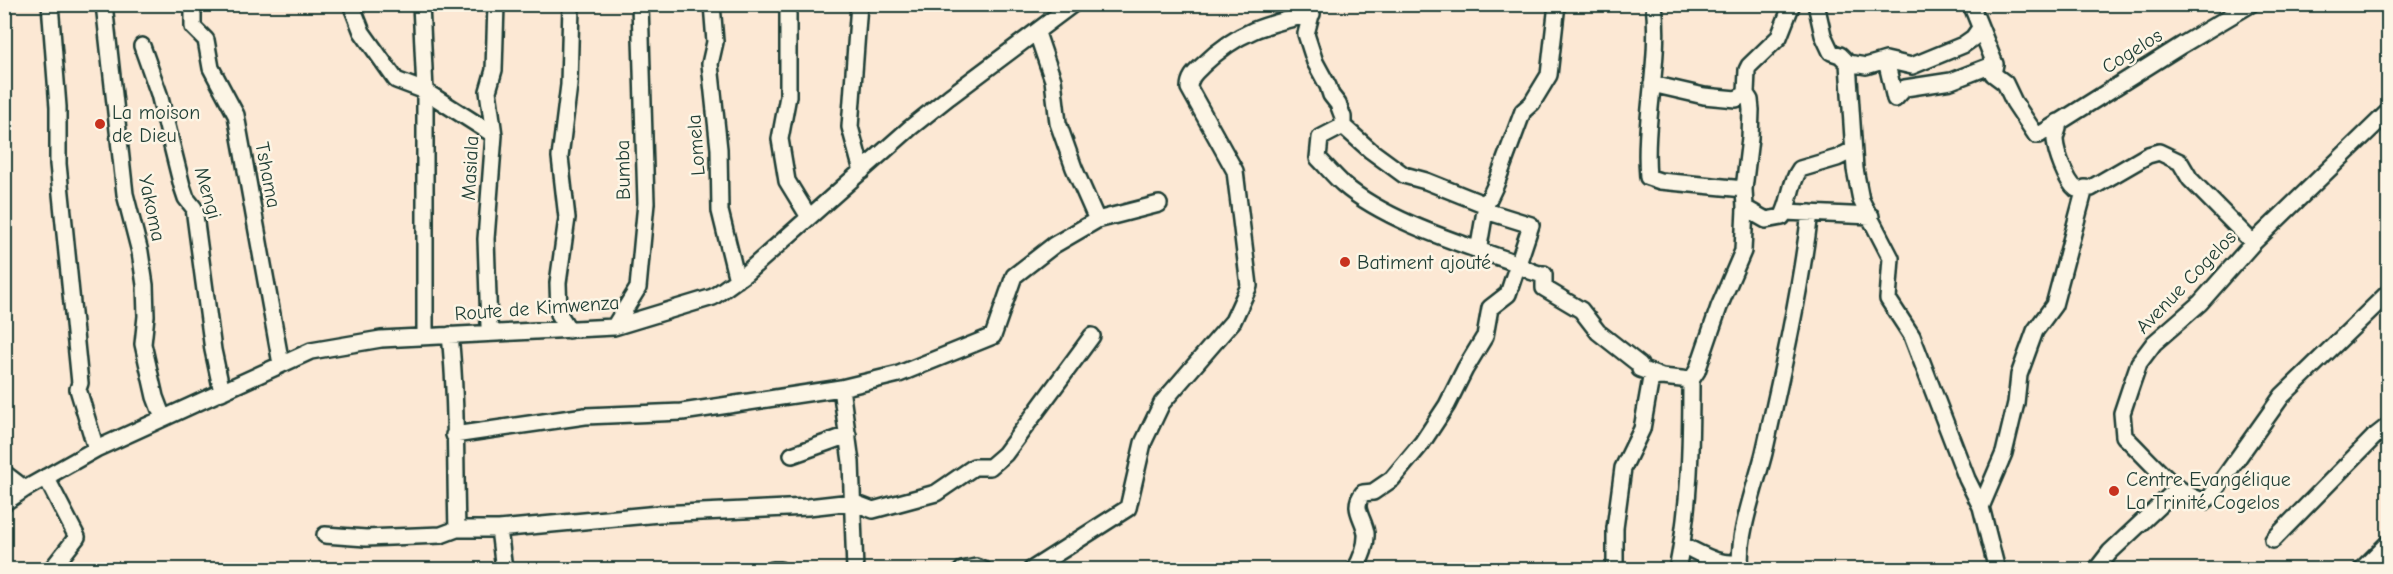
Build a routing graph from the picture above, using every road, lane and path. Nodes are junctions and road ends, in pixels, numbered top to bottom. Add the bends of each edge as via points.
1 (50, 4) edge
2 (104, 4) edge
3 (193, 4) edge
4 (351, 4) edge
5 (421, 4) edge
6 (496, 4) edge
7 (571, 4) edge
8 (640, 4) edge
9 (712, 4) edge
10 (788, 4) edge
11 (859, 4) edge
12 (1073, 4) edge
13 (1557, 4) edge
14 (1654, 4) edge
15 (1792, 4) edge
16 (1816, 4) edge
17 (1971, 4) edge
18 (2251, 4) edge
19 (1313, 9) edge
20 (1980, 28) junction
21 (1037, 33) junction
22 (142, 46) dead end
23 (1951, 51) junction
24 (1886, 60) junction
25 (1848, 63) junction
26 (1995, 64) junction
27 (1951, 81) junction
28 (1652, 84) junction
29 (425, 91) junction
30 (1746, 94) junction
31 (2388, 112) edge
32 (2058, 122) junction
33 (1343, 126) junction
34 (494, 135) junction
35 (1853, 150) junction
36 (862, 171) junction
37 (2085, 188) junction
38 (1744, 189) junction
39 (1159, 204) dead end
40 (1486, 208) junction
41 (1745, 208) junction
42 (1785, 212) junction
43 (1810, 213) junction
44 (1871, 216) junction
45 (809, 217) junction
46 (1097, 220) junction
47 (2253, 243) junction
48 (1470, 247) junction
49 (1519, 264) junction
50 (737, 280) junction
51 (2388, 293) edge
52 (614, 327) junction
53 (568, 330) junction
54 (495, 333) junction
55 (450, 335) junction
56 (425, 336) junction
57 (1092, 336) dead end
58 (281, 364) junction
59 (1662, 377) junction
60 (1691, 380) junction
61 (841, 388) junction
62 (222, 392) junction
63 (163, 418) junction
64 (2388, 426) edge
65 (454, 435) junction
66 (848, 435) junction
67 (96, 449) junction
68 (792, 455) dead end
69 (4, 473) edge
70 (46, 477) junction
71 (2178, 488) junction
72 (25, 489) junction
73 (852, 502) junction
74 (4, 504) edge
75 (1981, 507) junction
76 (457, 529) junction
77 (499, 529) junction
78 (325, 535) dead end
79 (2273, 540) dead end
80 (2388, 543) edge
81 (1682, 545) junction
82 (1712, 565) edge
83 (1740, 566) edge
84 (51, 570) edge
85 (504, 570) edge
86 (773, 570) edge
87 (780, 570) edge
88 (855, 570) edge
89 (962, 570) edge
90 (984, 570) edge
91 (1031, 570) edge
92 (1355, 570) edge
93 (1615, 570) edge
94 (1677, 570) edge
95 (1997, 570) edge
96 (2096, 570) edge
97 (2361, 570) edge

1 - 67 street via 58,164 78,389
2 - 63 street, Yakoma via 126,196 145,285 143,344
3 - 58 street, Tshama via 193,27 206,40 211,68 236,115
4 - 29 street via 362,32 394,78
5 - 29 street
6 - 34 street, Masiala via 494,70 488,91
7 - 53 street via 569,85 560,157 567,218 558,283 559,314
8 - 52 street, Bumba via 646,203 638,288
9 - 50 street, Lomela via 715,42 710,64 719,149 720,211
10 - 45 street via 788,96 780,139 787,181
11 - 36 street via 850,127
12 - 21 street, Route de Kimwenza
13 - 40 street via 1549,75 1523,111
14 - 28 street
15 - 30 street via 1779,37 1749,66
16 - 25 street via 1826,43
17 - 20 street
18 - 32 street, Cogelos
19 - 33 street via 1306,34 1315,62 1338,104
19 - 91 street via 1235,39 1190,78 1189,88 1235,171 1249,286 1233,321 1162,403 1143,443 1128,508
20 - 23 street via 1973,38
20 - 26 street
21 - 36 street, Route de Kimwenza via 947,98
21 - 46 street via 1053,80 1058,123
22 - 62 street, Mengi via 159,94 182,186 194,208
23 - 24 street via 1911,66
23 - 27 street via 1945,55
24 - 25 street via 1866,66
24 - 27 street via 1895,99 1905,88
25 - 35 street
26 - 27 street
26 - 32 street, Cogelos via 1993,74 2005,83 2036,135
28 - 30 street via 1704,96 1736,99
28 - 38 street via 1648,177
29 - 34 street
29 - 56 street
30 - 38 street via 1750,100 1750,128
31 - 47 street, Avenue Cogelos
32 - 37 street via 2055,140 2068,181 2076,189
33 - 40 street via 1404,175
33 - 48 street via 1320,138 1318,158 1343,184 1394,215
34 - 54 street, Masiala via 486,238 489,326
35 - 42 street via 1800,169
35 - 44 street via 1861,200
36 - 45 street, Route de Kimwenza
37 - 47 street via 2095,187 2159,152 2180,162 2190,179
37 - 75 street via 2054,305 2035,331 2019,375 2004,453
38 - 41 street
39 - 46 street
40 - 48 street via 1479,246
40 - 49 street via 1531,225
41 - 42 street via 1766,220 1782,217
41 - 60 street via 1741,259
42 - 43 street
43 - 44 street
43 - 83 street via 1801,284 1743,530
44 - 75 street via 1891,258 1888,299 1912,336
45 - 50 street, Route de Kimwenza
46 - 61 street via 1054,245 1014,276 993,336 899,374
47 - 71 street, Avenue Cogelos via 2200,303 2154,343 2139,363 2122,413 2124,436
48 - 49 street
49 - 59 street via 1544,274 1544,288 1581,310 1598,332 1640,365 1640,369
49 - 92 street via 1508,294 1490,308 1485,336 1422,443 1392,479 1358,499 1366,542
50 - 52 street, Route de Kimwenza via 713,297
51 - 71 street, Avenue Cogelos via 2282,396 2211,496 2205,501 2197,500
52 - 53 street, Route de Kimwenza
53 - 54 street, Route de Kimwenza
54 - 55 street, Route de Kimwenza
55 - 56 street, Route de Kimwenza
55 - 65 street
56 - 58 street, Route de Kimwenza via 346,344 306,353
57 - 73 street via 1005,454 990,466 974,467 936,494 873,510
58 - 62 street, Route de Kimwenza
59 - 60 street
59 - 93 street via 1651,378 1642,429 1623,468 1615,528
60 - 81 street via 1691,459
61 - 65 street via 682,412 585,416
61 - 66 street
62 - 63 street, Route de Kimwenza
63 - 67 street, Route de Kimwenza
64 - 79 street
65 - 76 street
66 - 68 street
66 - 73 street
67 - 70 street, Route de Kimwenza
69 - 72 street
70 - 72 street, Route de Kimwenza
70 - 84 street via 77,537
71 - 96 street
72 - 74 street, Route de Kimwenza
73 - 77 street
73 - 88 street
75 - 95 street
76 - 77 street
76 - 78 street via 441,535
77 - 85 street
80 - 97 street
81 - 82 street
81 - 94 street
82 - 83 street
86 - 87 street
89 - 90 street

